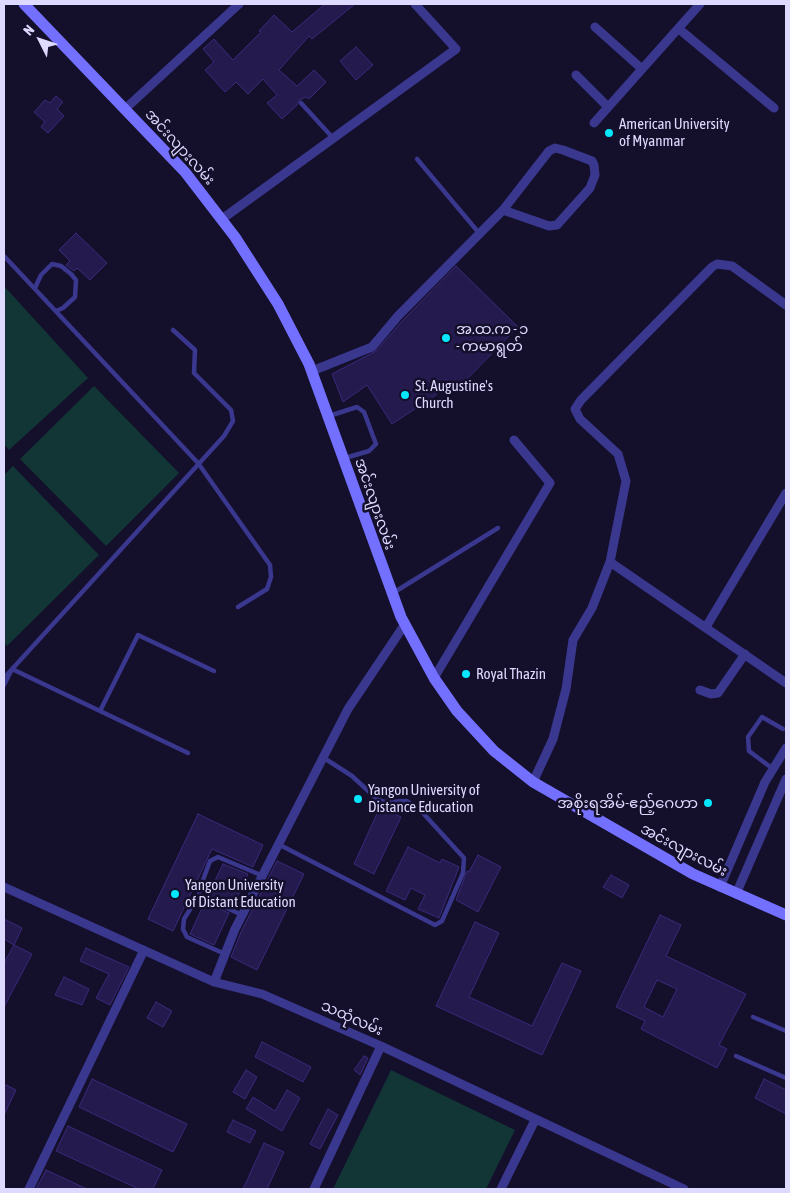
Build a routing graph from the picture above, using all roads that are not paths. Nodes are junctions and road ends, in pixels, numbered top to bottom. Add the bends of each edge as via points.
1 (239, 4) edge
2 (414, 4) edge
3 (700, 4) edge
4 (29, 5) edge
5 (595, 26) dead end
6 (678, 29) junction
7 (642, 69) junction
8 (576, 75) dead end
9 (302, 103) dead end
10 (608, 107) junction
11 (774, 108) dead end
12 (125, 109) junction
13 (594, 123) dead end
14 (333, 138) junction
15 (416, 159) dead end
16 (503, 210) junction
17 (222, 219) junction
18 (478, 233) junction
19 (4, 256) edge
20 (35, 288) junction
21 (786, 305) edge
22 (56, 311) junction
23 (173, 330) dead end
24 (312, 372) junction
25 (328, 416) junction
26 (514, 440) dead end
27 (344, 458) junction
28 (198, 463) junction
29 (786, 493) edge
30 (498, 528) dead end
31 (610, 562) junction
32 (392, 594) junction
33 (238, 607) dead end
34 (405, 624) junction
35 (706, 627) junction
36 (745, 654) junction
37 (12, 668) junction
38 (214, 670) dead end
39 (4, 678) edge
40 (434, 678) junction
41 (786, 683) edge
42 (4, 685) edge
43 (700, 690) dead end
44 (100, 712) junction
45 (783, 729) dead end
46 (786, 748) edge
47 (188, 753) dead end
48 (324, 758) junction
49 (773, 769) junction
50 (786, 779) edge
51 (533, 782) junction
52 (278, 844) junction
53 (263, 876) junction
54 (720, 886) junction
55 (4, 887) edge
56 (736, 894) junction
57 (199, 895) junction
58 (242, 915) junction
59 (786, 915) edge
60 (144, 950) junction
61 (225, 954) junction
62 (214, 982) junction
63 (753, 1017) dead end
64 (786, 1031) edge
65 (381, 1046) junction
66 (736, 1056) dead end
67 (786, 1078) edge
68 (535, 1120) junction
69 (29, 1189) edge
70 (314, 1189) edge
71 (501, 1189) edge
72 (684, 1189) edge

1 - 12 street
2 - 14 street via 456,49
3 - 6 street
4 - 12 main road, အင်းလျားလမ်း
5 - 7 street
6 - 7 street
6 - 11 street
7 - 10 street
8 - 10 street
9 - 14 lane
10 - 13 street
12 - 17 main road, အင်းလျားလမ်း via 185,172
14 - 17 street
15 - 18 lane
16 - 16 street via 549,151 555,148 592,161 595,175 590,188 557,224 549,226
16 - 18 street
17 - 24 main road, အင်းလျားလမ်း via 278,304
18 - 24 street via 372,347
19 - 20 lane
20 - 22 lane
20 - 22 lane via 52,264 71,274 76,280 74,297
21 - 31 street via 732,266 718,264 575,409 580,419 618,454 626,481
22 - 28 lane
23 - 28 lane via 195,350 194,372 231,410 233,422
24 - 25 main road, အင်းလျားလမ်း
25 - 27 main road, အင်းလျားလမ်း
25 - 27 lane via 357,407 364,412 376,444 369,451
26 - 40 street via 550,483
27 - 32 main road, အင်းလျားလမ်း
28 - 33 lane via 270,566 267,590
28 - 37 lane
29 - 35 street
30 - 32 lane
31 - 35 street
31 - 51 street via 592,608 573,640 566,690 553,738
32 - 34 main road, အင်းလျားလမ်း
34 - 40 main road, အင်းလျားလမ်း
34 - 48 street via 348,709
35 - 36 street
36 - 41 street
36 - 43 street via 718,693
37 - 39 lane
37 - 42 lane
37 - 44 lane
38 - 44 lane via 138,635
40 - 51 main road, အင်းလျားလမ်း via 483,741
44 - 47 lane
45 - 49 lane via 762,717 748,737 749,751
46 - 49 street
48 - 52 street
48 - 52 lane via 352,776 378,800 407,801 422,812 464,858 463,873 442,921 435,925
49 - 54 street
50 - 56 street
51 - 54 main road, အင်းလျားလမ်း via 633,841
52 - 53 street
53 - 57 lane via 218,858 210,861
53 - 58 street
54 - 56 main road, အင်းလျားလမ်း
55 - 60 street, သထုံလမ်း
56 - 59 main road, အင်းလျားလမ်း
57 - 58 lane
57 - 61 lane via 184,919 183,929 187,937
58 - 61 street
60 - 62 street, သထုံလမ်း
60 - 69 street
61 - 62 street
62 - 65 street, သထုံလမ်း via 262,994
63 - 64 lane
65 - 68 street, သထုံလမ်း
65 - 70 street
66 - 67 lane
68 - 71 street
68 - 72 street, သထုံလမ်း

